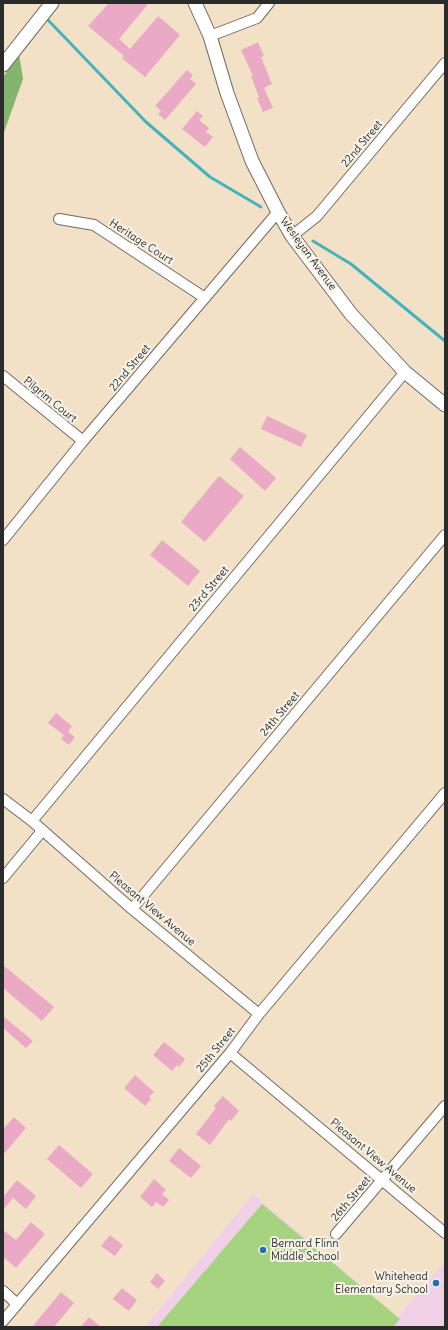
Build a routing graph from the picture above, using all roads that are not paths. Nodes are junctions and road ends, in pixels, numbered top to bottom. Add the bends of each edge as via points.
1 (52, 3) edge
2 (195, 3) edge
3 (269, 3) edge
4 (210, 36) junction
5 (445, 63) edge
6 (3, 65) edge
7 (278, 212) junction
8 (59, 219) dead end
9 (292, 236) junction
10 (205, 298) junction
11 (405, 372) junction
12 (3, 376) edge
13 (445, 405) edge
14 (83, 441) junction
15 (445, 535) edge
16 (3, 540) edge
17 (445, 794) edge
18 (3, 799) edge
19 (32, 821) junction
20 (42, 831) junction
21 (3, 878) edge
22 (132, 909) junction
23 (259, 1014) junction
24 (230, 1053) junction
25 (445, 1106) edge
26 (383, 1180) junction
27 (445, 1233) edge
28 (336, 1234) dead end
29 (3, 1291) edge
30 (17, 1304) junction
31 (3, 1321) edge

1 - 6 street
2 - 4 street, Wesleyan Avenue
3 - 4 street via 257,18
4 - 7 street, Wesleyan Avenue via 252,161
5 - 9 street, 22nd Street via 317,216
7 - 9 street, Wesleyan Avenue
7 - 10 street, 22nd Street
8 - 10 street, Heritage Court via 94,225
9 - 11 street, Wesleyan Avenue via 352,314
10 - 14 street, 22nd Street
11 - 13 street, Wesleyan Avenue
11 - 19 street, 23rd Street
12 - 14 street, Pilgrim Court
14 - 16 street, 22nd Street
15 - 22 street, 24th Street
17 - 23 street, 25th Street
18 - 19 street
19 - 20 street, Pleasant View Avenue
20 - 21 street
20 - 22 street, Pleasant View Avenue
22 - 23 street, Pleasant View Avenue
23 - 24 street, 25th Street
24 - 26 street, Pleasant View Avenue
24 - 30 street, 25th Street
25 - 26 street, 26th Street
26 - 27 street, Pleasant View Avenue
26 - 28 street, 26th Street
29 - 30 street
30 - 31 street, 25th Street

